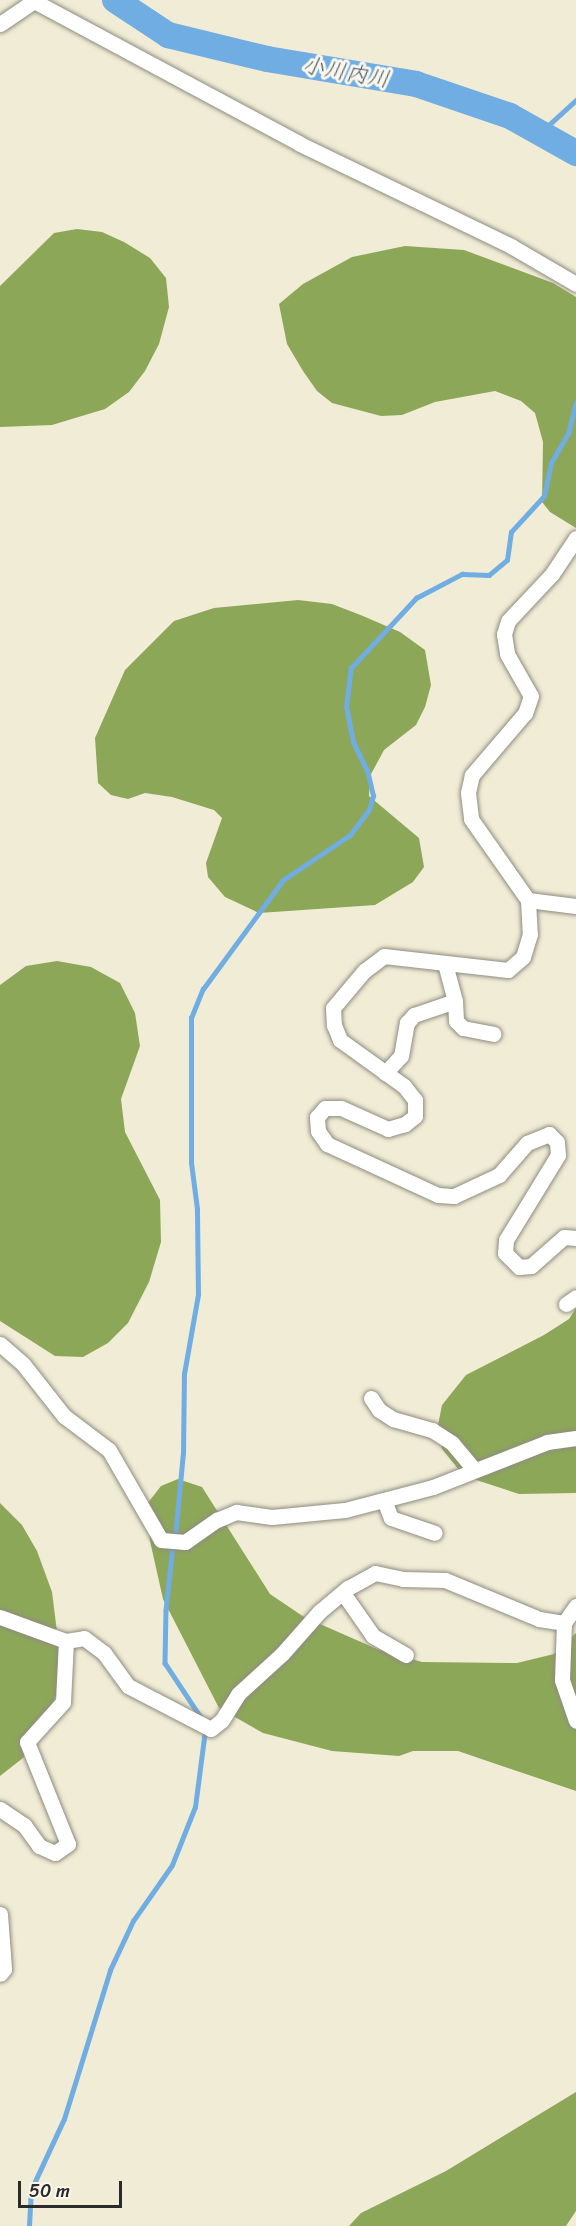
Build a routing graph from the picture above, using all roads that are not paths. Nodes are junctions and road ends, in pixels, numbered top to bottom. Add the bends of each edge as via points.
1 (33, 0) edge
2 (0, 24) edge
3 (576, 284) edge
4 (576, 537) edge
5 (528, 900) junction
6 (576, 906) edge
7 (445, 963) junction
8 (455, 1001) junction
9 (493, 1035) dead end
10 (385, 1073) junction
11 (576, 1238) edge
12 (0, 1344) edge
13 (371, 1398) dead end
14 (576, 1438) edge
15 (475, 1470) junction
16 (384, 1500) junction
17 (435, 1533) dead end
18 (343, 1593) junction
19 (576, 1606) edge
20 (0, 1617) edge
21 (564, 1623) junction
22 (66, 1641) junction
23 (406, 1655) dead end
24 (576, 1721) edge
25 (0, 1809) edge
26 (0, 1914) edge
27 (0, 1974) edge

1 - 2 street
1 - 3 street via 300,144 511,246
4 - 5 street via 552,574 507,621 507,654 531,696 525,713 472,775 468,793 471,819
5 - 6 street
5 - 7 street via 530,934 523,957 508,970
7 - 8 street
7 - 10 street via 384,956 344,990 333,1008 340,1040
8 - 9 street via 456,1021 463,1028
8 - 10 street via 414,1015 406,1023 401,1056
10 - 11 street via 415,1100 415,1116 405,1125 388,1129 341,1108 325,1108 317,1117 318,1131 327,1144 438,1195 454,1196 499,1175 527,1143 549,1134 557,1142 558,1155 506,1240 505,1253 519,1267 531,1266 564,1237
12 - 16 street via 23,1364 64,1416 109,1450 161,1540 185,1542 236,1512 272,1517 345,1510
13 - 15 street via 379,1410 393,1419 432,1430 452,1443
14 - 15 street via 547,1442
15 - 16 street
16 - 17 street via 391,1518
18 - 21 street via 375,1573 403,1580 446,1580 539,1619
18 - 22 street via 238,1694 222,1720 211,1729 128,1686 104,1653 84,1638
18 - 23 street via 373,1635
19 - 21 street
20 - 22 street
21 - 24 street via 562,1680
22 - 25 street via 63,1702 27,1742 68,1844 55,1853 39,1846 24,1825
26 - 27 street via 4,1969

